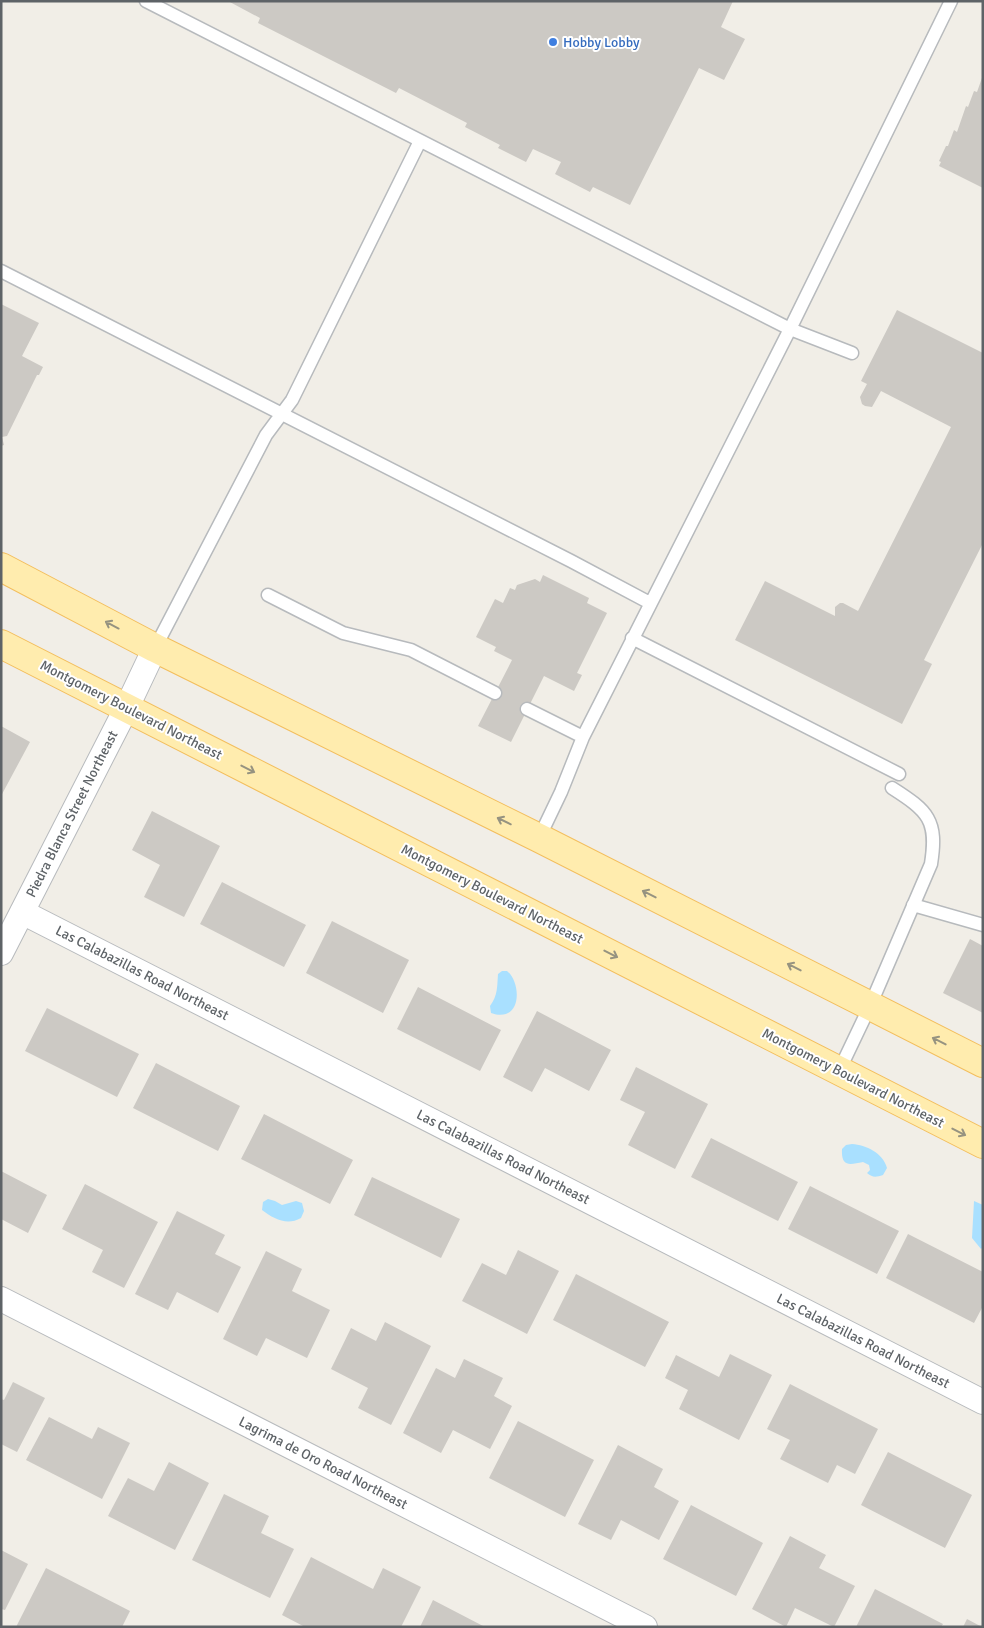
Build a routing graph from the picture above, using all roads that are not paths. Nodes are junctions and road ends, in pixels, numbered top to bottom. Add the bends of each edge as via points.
1 (146, 1) edge
2 (951, 1) edge
3 (420, 141) junction
4 (1, 271) edge
5 (790, 329) junction
6 (852, 352) dead end
7 (281, 414) junction
8 (1, 567) edge
9 (268, 595) dead end
10 (650, 603) junction
11 (632, 638) junction
12 (1, 644) edge
13 (155, 648) junction
14 (495, 693) dead end
15 (127, 707) junction
16 (527, 709) dead end
17 (583, 737) junction
18 (899, 774) dead end
19 (892, 788) dead end
20 (539, 838) junction
21 (913, 905) junction
22 (22, 912) junction
23 (983, 925) edge
24 (1, 953) edge
25 (870, 1006) junction
26 (983, 1063) edge
27 (840, 1071) junction
28 (983, 1144) edge
29 (1, 1299) edge
30 (983, 1402) edge
31 (645, 1627) edge

1 - 3 lane
2 - 5 lane
3 - 5 lane
3 - 7 lane via 292,400
4 - 7 lane
5 - 6 lane
5 - 10 lane
7 - 10 lane
7 - 13 lane via 266,435
13 -> 8 main road
9 - 14 lane via 343,632 411,650
10 - 11 lane
11 - 17 lane
11 - 18 lane
12 - 15 main road, Montgomery Boulevard Northeast
13 - 15 street, Piedra Blanca Street Northeast
20 -> 13 main road
15 - 22 street, Piedra Blanca Street Northeast
15 -> 27 main road, Montgomery Boulevard Northeast
16 - 17 lane
17 - 20 lane
19 - 21 lane via 915,802 933,827 931,864
25 -> 20 main road
21 - 23 lane
21 - 25 lane
22 - 24 street, Piedra Blanca Street Northeast
22 - 30 street, Las Calabazillas Road Northeast
26 -> 25 main road
25 - 27 lane
27 -> 28 main road, Montgomery Boulevard Northeast
29 - 31 street, Lagrima de Oro Road Northeast

